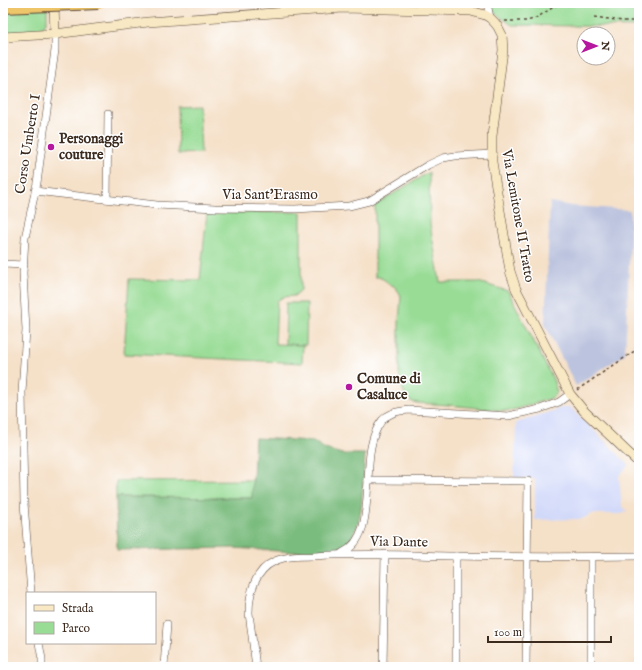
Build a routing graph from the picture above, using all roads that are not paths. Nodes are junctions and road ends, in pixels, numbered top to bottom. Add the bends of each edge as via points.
1 (54, 3) edge
2 (98, 3) edge
3 (487, 3) edge
4 (3, 7) edge
5 (283, 8) edge
6 (492, 21) junction
7 (55, 34) junction
8 (3, 37) edge
9 (108, 114) dead end
10 (492, 154) junction
11 (35, 191) junction
12 (106, 199) junction
13 (3, 264) edge
14 (24, 265) junction
15 (570, 394) junction
16 (639, 463) edge
17 (368, 480) junction
18 (340, 554) junction
19 (385, 554) junction
20 (456, 556) junction
21 (527, 556) junction
22 (639, 556) edge
23 (592, 557) junction
24 (31, 592) edge
25 (167, 624) dead end
26 (39, 644) edge
27 (456, 666) dead end
28 (42, 667) edge
29 (164, 667) edge
30 (256, 667) edge
31 (383, 667) edge
32 (526, 667) edge
33 (591, 667) edge

1 - 7 street
2 - 4 highway, bridge
3 - 6 street
5 - 6 street via 471,11
5 - 7 street
6 - 10 street, Via Lemitone II Tratto via 502,35 503,50
7 - 8 street
7 - 11 street, Corso Umberto I via 55,50
9 - 12 street
10 - 12 street, Via Sant'Erasmo via 443,158 369,200 348,206 295,209 215,208
10 - 15 street, Via Lemitone II Tratto via 510,271 516,289
11 - 12 street, Via Sant'Erasmo
11 - 14 street, Corso Umberto I via 25,238
13 - 14 street
14 - 24 street, Corso Umberto I via 24,495
15 - 16 street, Via Lemitone II Tratto via 584,411
15 - 17 street via 559,402 540,409 508,416 418,410 390,414 377,428 372,443
17 - 18 street via 361,532 352,546
17 - 21 street via 528,481
18 - 19 street, Via Dante
18 - 30 street, Via Dante via 279,559 262,571 253,587 249,604
19 - 20 street, Via Dante
19 - 31 street
20 - 21 street, Via Dante
20 - 27 street
21 - 23 street, Via Dante
21 - 32 street
22 - 23 street, Via Dante
23 - 33 street
25 - 29 street
26 - 28 street

